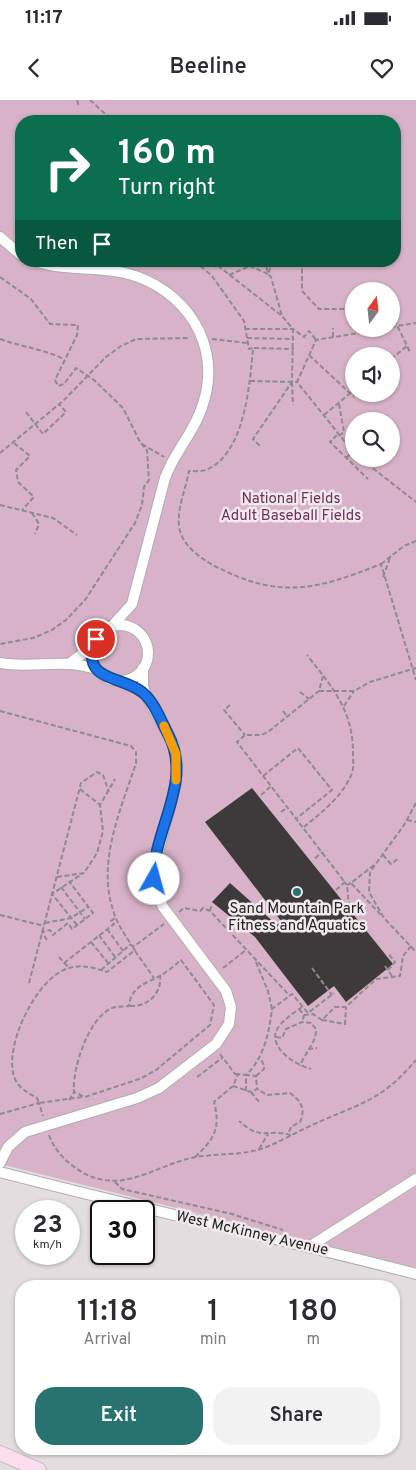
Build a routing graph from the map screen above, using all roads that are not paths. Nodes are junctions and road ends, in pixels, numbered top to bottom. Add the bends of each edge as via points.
1 (0, 237) edge
2 (15, 250) edge
3 (66, 267) edge
4 (132, 604) junction
5 (112, 626) junction
6 (139, 632) junction
7 (92, 647) junction
8 (0, 663) edge
9 (70, 663) junction
10 (143, 668) junction
11 (98, 670) junction
12 (122, 680) junction
13 (146, 696) junction
14 (0, 1161) edge
15 (0, 1172) edge
16 (416, 1179) edge
17 (309, 1246) junction
18 (416, 1274) edge
19 (0, 1453) edge
20 (39, 1470) edge

1 - 2 street
3 - 4 street via 123,272 150,281 165,289 187,310 203,339 208,369 203,406 167,472
4 - 5 street
4 - 6 street
5 - 6 street via 127,626
5 - 7 street via 102,632
6 - 10 street via 147,644 148,654
7 - 9 street
7 - 11 street
8 - 9 street via 30,666
9 - 11 street
10 - 12 street via 134,677
10 - 13 street
11 - 12 street via 107,678
12 - 13 street
13 - 14 street via 174,745 177,764 176,783 154,871 159,900 226,991 231,1007 229,1024 216,1044 154,1091 25,1132 8,1147
15 - 17 street, West McKinney Avenue via 125,1205
16 - 17 street
17 - 18 street, West McKinney Avenue
19 - 20 main road

